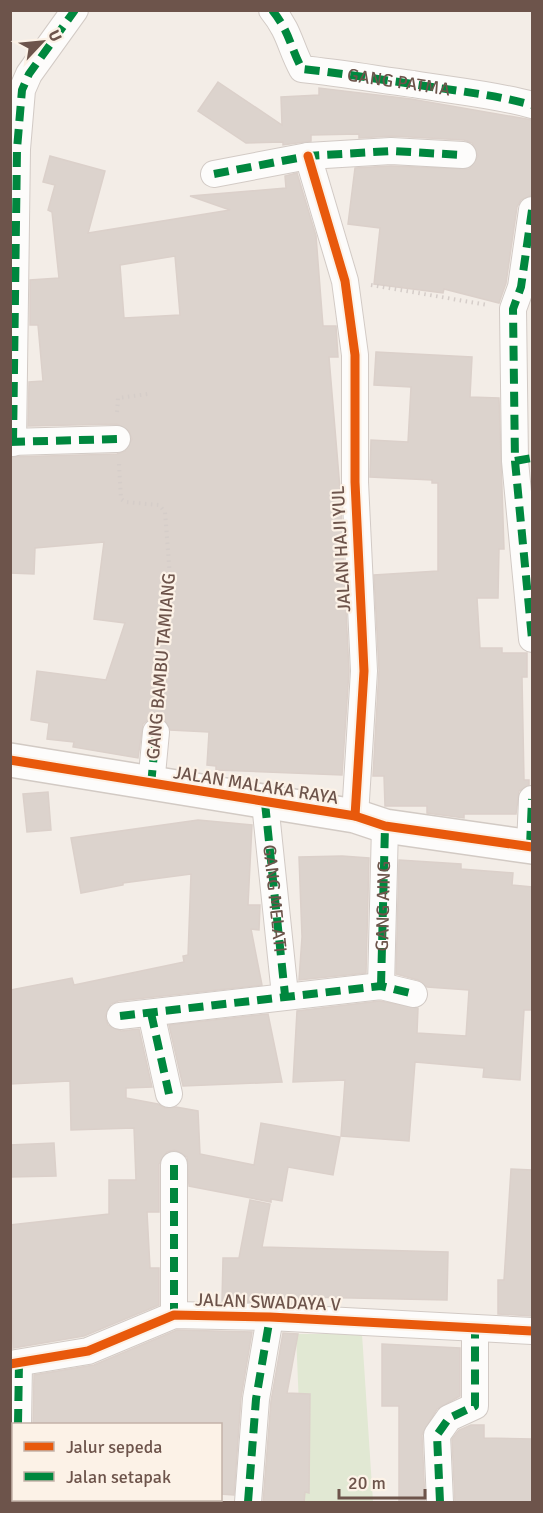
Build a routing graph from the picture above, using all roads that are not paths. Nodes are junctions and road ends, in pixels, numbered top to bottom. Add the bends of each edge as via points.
1 (272, 10) edge
2 (71, 12) edge
3 (532, 105) edge
4 (463, 155) dead end
5 (309, 156) junction
6 (214, 174) dead end
7 (532, 210) edge
8 (522, 295) edge
9 (117, 438) road end
10 (12, 442) edge
11 (524, 459) edge
12 (532, 639) edge
13 (156, 732) road end
14 (10, 760) edge
15 (151, 785) junction
16 (532, 799) edge
17 (265, 803) junction
18 (355, 816) junction
19 (386, 826) junction
20 (531, 847) edge
21 (381, 986) junction
22 (414, 994) dead end
23 (285, 995) junction
24 (151, 1013) junction
25 (120, 1016) dead end
26 (169, 1094) dead end
27 (174, 1165) dead end
28 (174, 1315) junction
29 (270, 1317) junction
30 (475, 1328) junction
31 (532, 1331) edge
32 (15, 1363) edge
33 (18, 1423) edge
34 (248, 1503) edge
35 (440, 1503) edge

1 - 3 street, GANG PATMA via 288,31 302,69 495,94
2 - 10 street via 22,90 17,149
4 - 5 street via 391,151
5 - 6 street
5 - 18 street, JALAN HAJI YUL via 345,281 355,355 355,482 364,671
7 - 8 street
8 - 11 street
9 - 10 street
11 - 12 street
13 - 15 street, GANG BAMBU TAMIANG
14 - 15 street, JALAN MALAKA RAYA
15 - 17 street, JALAN MALAKA RAYA
16 - 20 street
17 - 18 street, JALAN MALAKA RAYA
17 - 23 street, GANG MELATI
18 - 19 street, JALAN MALAKA RAYA
19 - 20 street, JALAN MALAKA RAYA
19 - 21 street, GANG AING
21 - 22 street
21 - 23 street
23 - 24 street
24 - 25 street
24 - 26 street
27 - 28 street
28 - 29 street, JALAN SWADAYA V
28 - 32 street, JALAN SWADAYA V via 88,1351
29 - 30 street, JALAN SWADAYA V
29 - 34 street via 256,1399
30 - 31 street, JALAN SWADAYA V
30 - 35 street via 475,1406 449,1418 437,1435
32 - 33 street

